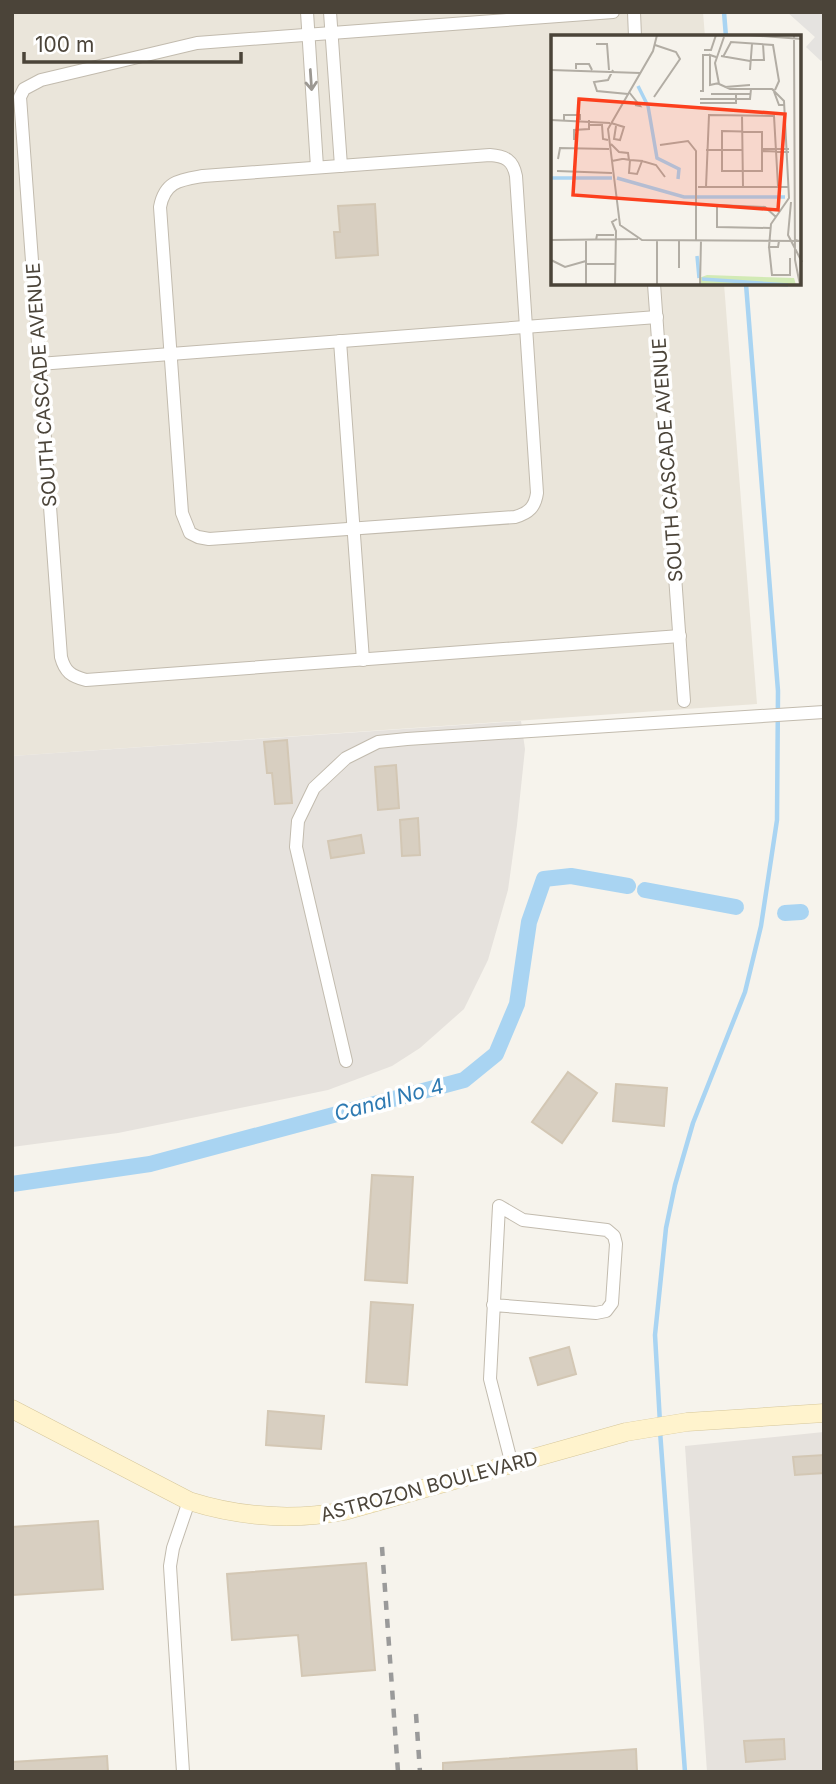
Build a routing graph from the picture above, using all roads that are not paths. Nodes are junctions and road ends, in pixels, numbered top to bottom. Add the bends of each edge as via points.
1 (307, 12) edge
2 (330, 12) edge
3 (613, 12) edge
4 (634, 12) edge
5 (331, 33) junction
6 (308, 35) junction
7 (635, 35) edge
8 (341, 166) junction
9 (317, 167) junction
10 (654, 285) edge
11 (657, 317) junction
12 (526, 327) junction
13 (340, 341) junction
14 (171, 354) junction
15 (39, 364) junction
16 (354, 528) junction
17 (680, 636) junction
18 (363, 660) junction
19 (684, 701) dead end
20 (824, 712) edge
21 (346, 1061) dead end
22 (493, 1305) junction
23 (12, 1409) edge
24 (824, 1413) edge
25 (513, 1465) junction
26 (189, 1501) junction
27 (183, 1772) edge

1 - 6 street
2 - 5 street
3 - 5 street, SOUTH CASCADE AVENUE
4 - 7 street
5 - 6 street, SOUTH CASCADE AVENUE
5 - 8 street
6 -> 9 street
6 - 15 street, SOUTH CASCADE AVENUE via 174,47 41,80 24,89 20,97
8 - 9 street
8 - 12 street via 490,155 510,160 516,176
9 - 14 street via 203,176 169,186 160,207
10 - 11 street, SOUTH CASCADE AVENUE
11 - 12 street
11 - 17 street, SOUTH CASCADE AVENUE
12 - 13 street
12 - 16 street via 537,493 532,509 515,517
13 - 14 street
13 - 16 street
14 - 15 street
14 - 16 street via 182,513 190,533 209,538
15 - 18 street, SOUTH CASCADE AVENUE via 61,657 69,674 86,680
16 - 18 street
17 - 18 street, SOUTH CASCADE AVENUE
17 - 19 street, SOUTH CASCADE AVENUE
20 - 21 street via 388,741 346,758 314,788 298,821 296,847
22 - 22 street via 499,1206 523,1220 607,1230 614,1236 612,1303 606,1311
22 - 25 street via 490,1379
23 - 26 main road, ASTROZON BOULEVARD
24 - 25 main road, ASTROZON BOULEVARD via 687,1422 626,1432
25 - 26 main road, ASTROZON BOULEVARD via 313,1516 243,1514
26 - 27 street via 170,1566

